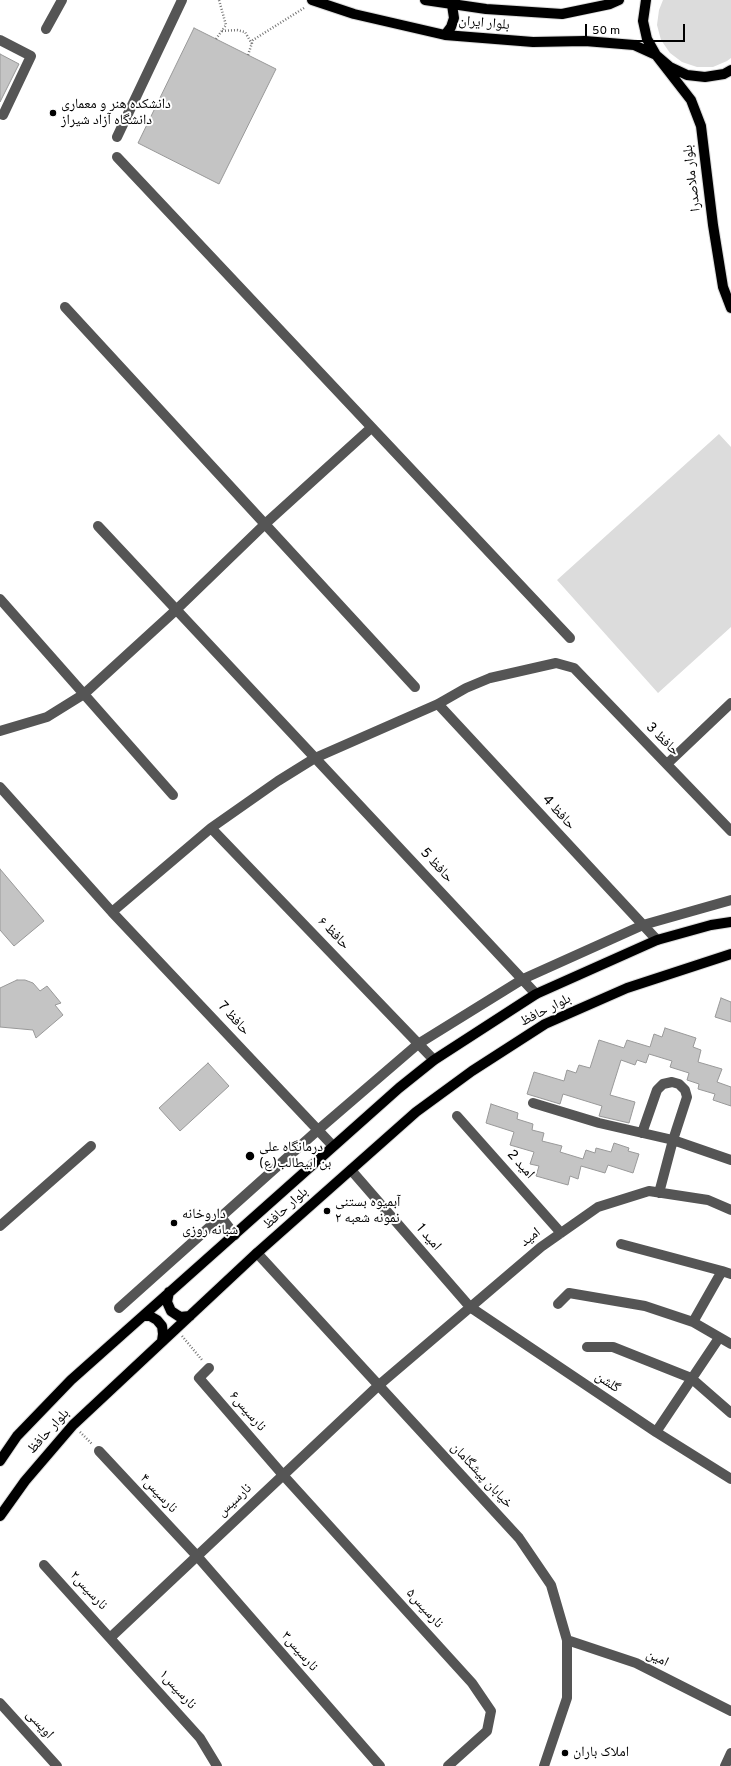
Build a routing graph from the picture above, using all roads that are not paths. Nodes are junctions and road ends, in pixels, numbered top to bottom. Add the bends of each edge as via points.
1 (62, 0) edge
2 (182, 0) edge
3 (425, 0) edge
4 (619, 0) edge
5 (646, 0) edge
6 (313, 1) edge
7 (452, 5) junction
8 (46, 29) dead end
9 (445, 34) junction
10 (0, 40) edge
11 (656, 55) junction
12 (731, 70) edge
13 (3, 114) dead end
14 (117, 137) dead end
15 (117, 157) dead end
16 (64, 307) dead end
17 (731, 308) edge
18 (371, 428) junction
19 (265, 524) junction
20 (98, 526) dead end
21 (0, 599) edge
22 (176, 610) junction
23 (570, 638) dead end
24 (415, 687) dead end
25 (84, 694) junction
26 (731, 703) edge
27 (438, 704) junction
28 (0, 731) edge
29 (315, 758) junction
30 (667, 764) junction
31 (0, 787) edge
32 (174, 795) dead end
33 (211, 828) junction
34 (731, 831) edge
35 (731, 900) edge
36 (112, 912) junction
37 (731, 922) edge
38 (643, 925) junction
39 (657, 940) junction
40 (731, 954) edge
41 (522, 979) junction
42 (536, 994) junction
43 (418, 1044) junction
44 (434, 1060) junction
45 (533, 1103) dead end
46 (457, 1116) dead end
47 (318, 1130) junction
48 (642, 1133) junction
49 (673, 1140) junction
50 (91, 1146) dead end
51 (333, 1146) junction
52 (731, 1160) edge
53 (351, 1170) junction
54 (659, 1193) junction
55 (731, 1210) edge
56 (221, 1217) junction
57 (0, 1226) edge
58 (561, 1232) junction
59 (235, 1235) junction
60 (621, 1244) dead end
61 (257, 1253) junction
62 (727, 1273) edge
63 (169, 1292) junction
64 (558, 1304) dead end
65 (470, 1307) junction
66 (120, 1308) dead end
67 (143, 1316) junction
68 (190, 1316) junction
69 (693, 1322) junction
70 (719, 1338) junction
71 (162, 1341) junction
72 (731, 1344) edge
73 (587, 1347) dead end
74 (209, 1368) road end
75 (691, 1378) junction
76 (379, 1385) junction
77 (731, 1413) edge
78 (656, 1432) junction
79 (99, 1451) road end
80 (0, 1461) edge
81 (283, 1475) junction
82 (731, 1479) edge
83 (0, 1516) edge
84 (197, 1556) junction
85 (44, 1565) dead end
86 (111, 1637) junction
87 (567, 1640) junction
88 (0, 1703) edge
89 (731, 1711) edge
90 (731, 1753) edge
91 (57, 1766) edge
92 (217, 1766) edge
93 (380, 1766) edge
94 (448, 1766) edge
95 (544, 1766) edge
96 (725, 1766) edge

1 - 8 street
2 - 14 street
3 - 7 main road, بلوار ایران
4 - 7 main road, بلوار ایران via 562,14
5 - 11 main road via 643,21 647,39
6 - 9 main road, بلوار ایران via 354,14
7 - 9 main road via 454,18
9 - 11 main road, بلوار ایران via 533,42 585,41 634,45
10 - 13 street via 31,56
11 - 12 main road via 670,67 687,75 705,77 724,74
11 - 17 main road, بلوار ملاصدرا via 691,100 701,126 723,287
15 - 18 street
16 - 19 street
18 - 19 street
18 - 23 street
19 - 22 street
19 - 24 street
20 - 22 street, حافظ 5
21 - 25 street
22 - 25 street
22 - 29 street, حافظ 5
25 - 28 street via 47,716
25 - 32 street
26 - 30 street
27 - 29 street
27 - 30 street, حافظ 3 via 490,678 556,662 574,668
27 - 38 street, حافظ 4
29 - 33 street
29 - 41 street, حافظ 5
30 - 34 street, حافظ 3
31 - 36 street, حافظ 7
33 - 36 street
33 - 43 street, حافظ ۶
35 - 38 street
36 - 47 street, حافظ 7
37 - 39 main road, بلوار حافظ
38 - 39 street, حافظ 4
38 - 41 street
39 - 42 main road, بلوار حافظ
40 - 53 main road, بلوار حافظ via 627,988 545,1024 472,1071 416,1112
41 - 42 street, حافظ 5
41 - 43 street
42 - 44 main road, بلوار حافظ
43 - 44 street, حافظ ۶
43 - 47 street
44 - 51 main road, بلوار حافظ
45 - 48 street
46 - 58 street, امید 2
47 - 51 street, حافظ 7
47 - 56 street
48 - 49 street
48 - 49 street via 657,1090 663,1084 672,1082 685,1090 687,1097
49 - 52 street
49 - 54 street
50 - 57 street
51 - 59 main road, بلوار حافظ
53 - 61 main road, بلوار حافظ
53 - 65 street, امید 1
54 - 55 street, امید via 708,1200
54 - 58 street, امید via 649,1191 598,1207
56 - 59 street
56 - 66 street
58 - 65 street, امید
59 - 63 main road, بلوار حافظ
60 - 62 street
61 - 68 main road, بلوار حافظ
61 - 76 street, خیابان پیشگامان
62 - 69 street
63 - 67 main road, بلوار حافظ
63 - 68 main road via 167,1302 171,1311 180,1317
64 - 69 street via 569,1293 645,1306
65 - 76 street, امید
65 - 78 street, گلشن
67 - 71 main road via 150,1316 162,1326
67 - 80 main road, بلوار حافظ via 71,1380 17,1436
68 - 71 main road, بلوار حافظ
69 - 70 street
70 - 72 street
70 - 75 street
71 - 83 main road, بلوار حافظ via 73,1425 25,1481
73 - 75 street via 613,1347
74 - 81 street, نارسیس۶ via 199,1378
75 - 77 street
75 - 78 street
76 - 81 street, نارسیس
76 - 87 street, خیابان پیشگامان via 519,1538 551,1585
78 - 82 street, گلشن
79 - 84 street, نارسیس۴
81 - 84 street, نارسیس
81 - 94 street, نارسیس۵ via 472,1683 491,1711 487,1731
84 - 86 street, نارسیس
84 - 93 street, نارسیس۳
85 - 86 street, نارسیس۲
86 - 92 street, نارسیس۱ via 200,1738
87 - 89 street, امین via 636,1664
87 - 95 street, خیابان پیشگامان via 566,1698
88 - 91 street, اویسی
90 - 96 street

